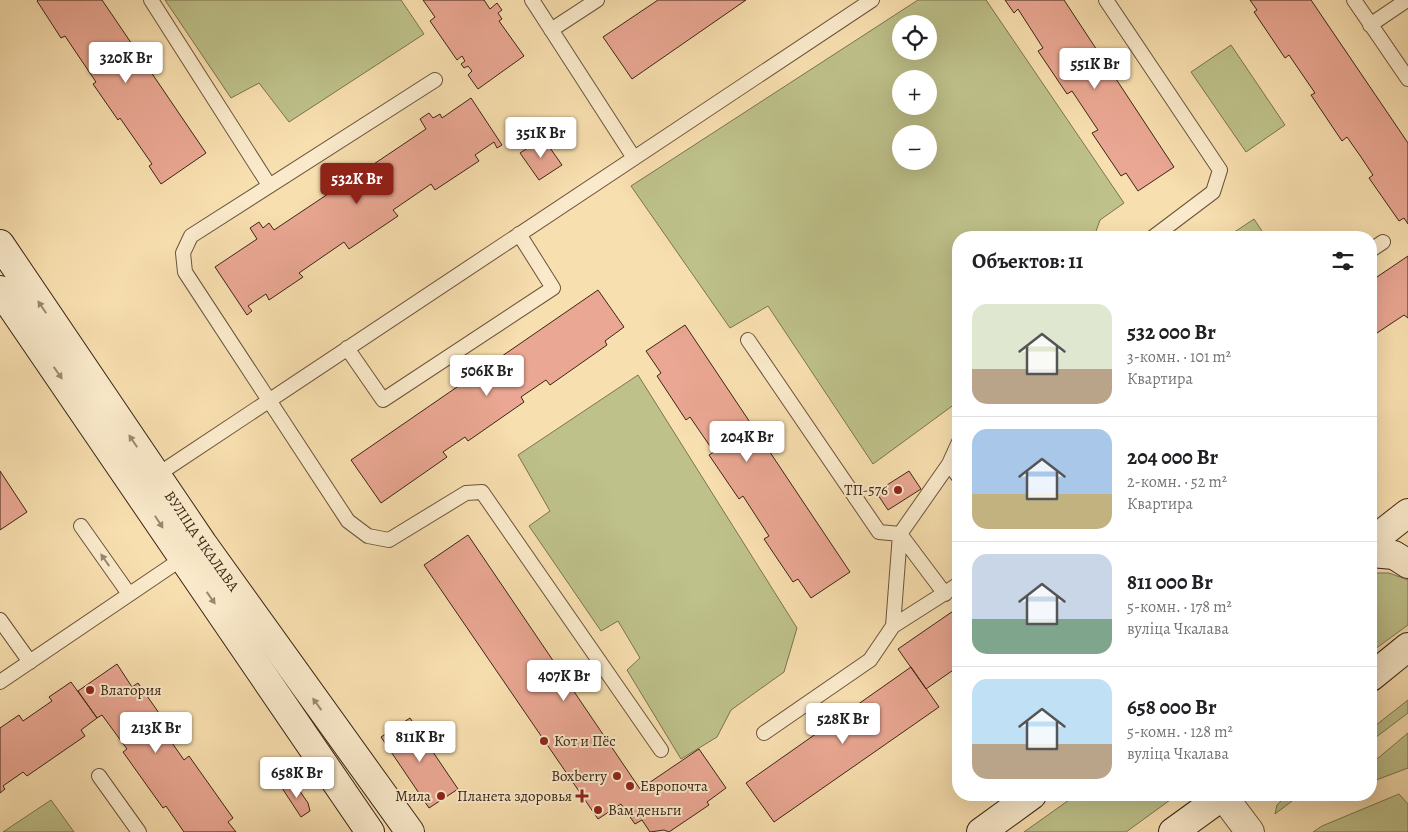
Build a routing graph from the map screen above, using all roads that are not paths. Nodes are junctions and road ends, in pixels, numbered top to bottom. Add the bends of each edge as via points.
1 (151, 0) edge
2 (532, 0) edge
3 (597, 0) edge
4 (872, 0) edge
5 (1106, 0) edge
6 (1354, 0) edge
7 (1406, 0) edge
8 (1370, 25) junction
9 (551, 30) junction
10 (1408, 79) edge
11 (435, 80) dead end
12 (634, 158) junction
13 (269, 185) junction
14 (1161, 231) edge
15 (519, 234) junction
16 (0, 244) edge
17 (0, 290) edge
18 (748, 340) dead end
19 (347, 348) junction
20 (270, 400) junction
21 (952, 457) edge
22 (949, 464) junction
23 (952, 468) edge
24 (147, 482) junction
25 (1408, 513) edge
26 (81, 526) dead end
27 (900, 534) junction
28 (1377, 537) edge
29 (193, 551) junction
30 (1377, 554) edge
31 (1408, 564) edge
32 (952, 589) edge
33 (129, 594) junction
34 (945, 594) junction
35 (0, 620) edge
36 (893, 626) junction
37 (1408, 647) edge
38 (30, 662) junction
39 (1377, 672) edge
40 (0, 682) edge
41 (764, 733) dead end
42 (339, 735) junction
43 (315, 750) junction
44 (661, 750) dead end
45 (99, 776) dead end
46 (1024, 801) edge
47 (1215, 801) edge
48 (1227, 801) edge
49 (139, 832) edge
50 (370, 832) edge
51 (410, 832) edge
52 (981, 832) edge
53 (1173, 832) edge
54 (1250, 832) edge

1 - 13 lane
2 - 9 lane
3 - 9 lane
4 - 12 lane
5 - 14 lane via 1220,170 1213,192
6 - 8 lane
7 - 8 lane
8 - 10 lane
9 - 12 lane
11 - 13 lane
12 - 15 lane
13 - 20 lane via 191,236 183,254 185,272
15 - 19 lane
15 - 19 lane via 554,288 383,400
24 -> 16 main road, ВУЛІЦА ЧКАЛАВА
17 -> 24 main road, ВУЛІЦА ЧКАЛАВА
18 - 27 lane via 879,532
19 - 20 lane
20 - 24 lane
20 - 44 lane via 348,521 368,536 389,540 466,493 482,492
21 - 22 lane
22 - 23 lane
22 - 27 lane
24 - 29 main road, ВУЛІЦА ЧКАЛАВА
25 - 28 main road
33 -> 26 lane
27 - 34 lane
27 - 36 lane
29 - 33 lane
42 -> 29 main road, ВУЛІЦА ЧКАЛАВА
29 -> 43 main road, ВУЛІЦА ЧКАЛАВА
30 - 31 main road via 1394,556
32 - 34 lane
33 - 38 lane
34 - 36 lane
35 - 38 lane
36 - 41 lane via 870,660
37 - 39 main road
38 - 40 lane
42 - 43 main road
42 - 51 main road, ВУЛІЦА ЧКАЛАВА
43 - 50 main road, ВУЛІЦА ЧКАЛАВА
45 - 49 lane
46 - 52 main road
47 - 53 main road
48 - 54 main road

